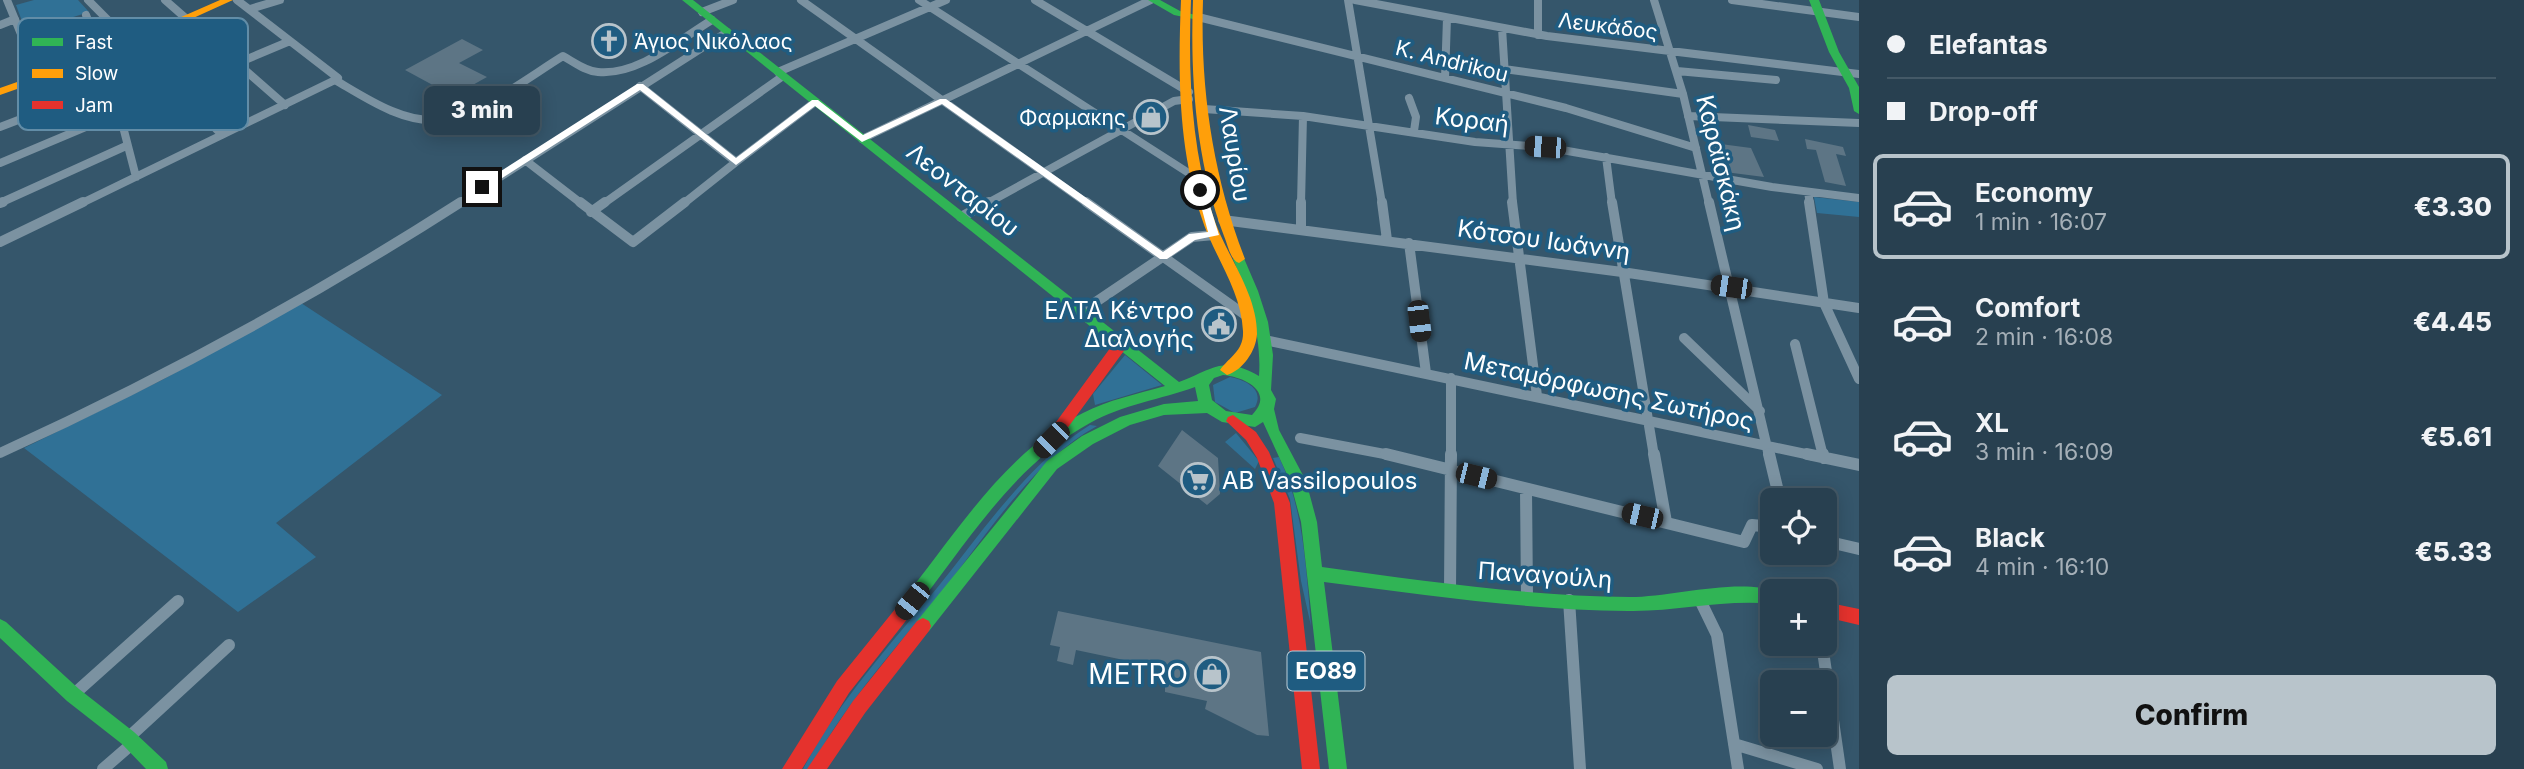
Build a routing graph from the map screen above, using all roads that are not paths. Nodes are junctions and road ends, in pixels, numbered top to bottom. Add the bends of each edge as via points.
1 (7, 0) edge
2 (88, 0) edge
3 (165, 0) edge
4 (228, 0) edge
5 (237, 0) edge
6 (280, 0) edge
7 (687, 0) edge
8 (733, 0) edge
9 (801, 0) edge
10 (919, 0) edge
11 (946, 0) edge
12 (1035, 0) edge
13 (1152, 0) edge
14 (1198, 0) edge
15 (1348, 0) edge
16 (1355, 0) edge
17 (1538, 0) edge
18 (1654, 0) edge
19 (1732, 0) edge
20 (1754, 2) edge
21 (1816, 6) edge
22 (930, 7) junction
23 (250, 9) junction
24 (1190, 11) edge
25 (86, 15) dead end
26 (707, 16) junction
27 (185, 17) joint
28 (1859, 17) edge
29 (87, 18) edge
30 (106, 18) edge
31 (1447, 18) junction
32 (15, 19) junction
33 (0, 25) edge
34 (18, 26) edge
35 (1502, 28) junction
36 (727, 32) junction
37 (1088, 32) junction
38 (1538, 35) junction
39 (855, 38) junction
40 (290, 41) junction
41 (1671, 52) junction
42 (1358, 56) junction
43 (248, 58) edge
44 (1019, 64) junction
45 (1504, 69) junction
46 (1676, 71) junction
47 (248, 73) edge
48 (1852, 73) edge
49 (781, 74) junction
50 (1445, 78) junction
51 (335, 80) junction
52 (1776, 80) dead end
53 (18, 86) edge
54 (640, 86) junction
55 (0, 92) edge
56 (1505, 92) junction
57 (1683, 94) junction
58 (1189, 95) junction
59 (1409, 98) dead end
60 (943, 101) junction
61 (815, 102) junction
62 (285, 105) junction
63 (1204, 109) junction
64 (1859, 111) edge
65 (1303, 116) junction
66 (1688, 116) junction
67 (18, 120) edge
68 (248, 123) edge
69 (1859, 123) edge
70 (1371, 124) junction
71 (0, 127) edge
72 (77, 130) edge
73 (123, 130) edge
74 (217, 130) edge
75 (232, 130) edge
76 (1121, 130) junction
77 (1414, 131) junction
78 (703, 134) junction
79 (222, 135) junction
80 (862, 139) junction
81 (1507, 144) junction
82 (126, 146) junction
83 (1696, 148) junction
84 (1606, 158) junction
85 (525, 160) junction
86 (736, 162) junction
87 (0, 163) edge
88 (1044, 172) junction
89 (1702, 175) junction
90 (136, 177) junction
91 (1198, 179) junction
92 (1808, 192) junction
93 (1859, 198) edge
94 (0, 203) edge
95 (591, 212) junction
96 (961, 218) junction
97 (1223, 220) junction
98 (1301, 228) junction
99 (1214, 235) junction
100 (1387, 240) junction
101 (0, 242) edge
102 (1409, 243) junction
103 (1163, 257) junction
104 (1522, 258) junction
105 (1622, 272) junction
106 (1731, 287) junction
107 (1824, 303) junction
108 (1859, 308) edge
109 (1081, 312) junction
110 (1248, 317) junction
111 (1684, 338) dead end
112 (1269, 341) junction
113 (1121, 344) junction
114 (1795, 344) dead end
115 (1227, 370) junction
116 (1426, 373) junction
117 (1207, 376) junction
118 (1451, 378) junction
119 (1859, 379) edge
120 (1178, 389) junction
121 (1265, 389) junction
122 (1084, 391) junction
123 (1537, 396) junction
124 (1208, 407) junction
125 (1267, 409) junction
126 (1760, 411) junction
127 (1096, 413) junction
128 (1647, 420) junction
129 (1233, 421) junction
130 (1116, 423) junction
131 (1300, 438) dead end
132 (1051, 440) junction
133 (1769, 446) junction
134 (0, 453) edge
135 (1824, 458) junction
136 (1859, 465) edge
137 (1452, 470) junction
138 (1525, 488) junction
139 (1778, 488) edge
140 (1665, 522) junction
141 (1760, 525) edge
142 (1837, 544) edge
143 (1859, 549) edge
144 (1314, 573) junction
145 (1450, 591) junction
146 (1760, 594) edge
147 (1527, 596) junction
148 (1699, 598) junction
149 (1569, 600) junction
150 (177, 601) dead end
151 (1837, 612) edge
152 (1859, 617) edge
153 (0, 627) edge
154 (229, 645) dead end
155 (1824, 656) edge
156 (73, 695) junction
157 (131, 740) junction
158 (1734, 744) junction
159 (103, 769) edge
160 (159, 769) edge
161 (791, 769) edge
162 (816, 769) edge
163 (1311, 769) edge
164 (1338, 769) edge
165 (1580, 769) edge
166 (1738, 769) edge
167 (1817, 769) edge
168 (1840, 769) edge

1 - 32 street
2 - 30 street
3 - 27 street
4 - 27 main road
5 - 23 street
6 - 23 street
7 - 26 main road, Λεονταρίου
8 - 26 street
9 - 39 street
10 - 22 street
11 - 22 street
12 - 37 street
13 - 24 main road
13 - 37 street
14 - 24 main road, Λαυρίου / ΕΟ89
15 - 42 street
16 - 31 street, Λευκάδος
17 - 38 street
18 - 41 street, Καραϊσκάκη
19 - 20 street
20 - 21 street
21 - 28 street
21 - 48 main road
22 - 39 street
22 - 44 street
23 - 40 street
24 - 42 street, K. Andrikou
24 - 58 main road, Λαυρίου / ΕΟ89
24 - 63 main road, Λαυρίου / ΕΟ89
25 - 29 street
26 - 36 main road, Λεονταρίου
26 - 51 street via 636,64 597,72 564,56 443,120 387,108
31 - 35 street, Λευκάδος
31 - 50 street
32 - 33 street
32 - 34 street
35 - 38 street, Λευκάδος
35 - 45 street
36 - 49 main road, Λεονταρίου
36 - 54 street
37 - 44 street
37 - 58 street
38 - 41 street, Λευκάδος
39 - 49 street
39 - 60 street
40 - 43 street
40 - 51 street via 338,78
41 - 46 street, Καραϊσκάκη
41 - 48 street, Λευκάδος
42 - 50 street, K. Andrikou
42 - 70 street
44 - 60 street
44 - 76 street
45 - 56 street
45 - 57 street
46 - 52 street
46 - 57 street, Καραϊσκάκη
47 - 62 street
48 - 64 main road
49 - 61 main road, Λεονταρίου
49 - 78 street
50 - 56 street, K. Andrikou
51 - 62 street
53 - 55 main road
54 - 78 street
54 - 85 street
56 - 81 street
56 - 83 street, K. Andrikou
57 - 66 street, Καραϊσκάκη
58 - 76 street
58 - 91 main road, Λαυρίου / ΕΟ89
59 - 77 street via 1416,117
60 - 80 street
60 - 88 street
61 - 80 main road, Λεονταρίου
61 - 86 street
62 - 68 street
63 - 65 street, Κοραή
63 - 97 main road, Λαυρίου / ΕΟ89 via 1214,191
65 - 70 street, Κοραή
65 - 98 street
66 - 69 street
66 - 83 street, Καραϊσκάκη
67 - 71 street
70 - 77 street, Κοραή
70 - 100 street
72 - 87 street
73 - 82 street
74 - 79 street
75 - 79 street
76 - 88 street
76 - 91 street
77 - 81 street, Κοραή
78 - 86 street
78 - 95 street
79 - 90 street
80 - 96 main road, Λεονταρίου
81 - 84 street, Κοραή
81 - 104 street
82 - 90 street
82 - 94 street
83 - 89 street, Καραϊσκάκη
84 - 89 street, Κοραή
84 - 105 street
85 - 95 street
85 - 134 street via 306,296
86 - 95 street via 633,242
88 - 96 street
88 - 103 street
89 - 92 street, Κοραή
89 - 106 street, Καραϊσκάκη
90 - 101 street
91 - 99 main road, Λαυρίου / ΕΟ89
92 - 93 street, Κοραή
92 - 107 street
96 - 109 main road, Λεονταρίου
97 - 98 street, Κότσου Ιωάννη
97 - 112 main road, Λαυρίου / ΕΟ89 via 1263,315
98 - 100 street, Κότσου Ιωάννη
99 - 103 street via 1192,237
99 - 110 main road, Λαυρίου / ΕΟ89
100 - 102 street, Κότσου Ιωάννη
102 - 104 street, Κότσου Ιωάννη
102 - 116 street
103 - 109 street
103 - 110 street
104 - 105 street, Κότσου Ιωάννη
104 - 123 street
105 - 106 street, Κότσου Ιωάννη
105 - 128 street
106 - 107 street, Κότσου Ιωάννη
106 - 126 street, Καραϊσκάκη
107 - 108 street, Κότσου Ιωάννη
107 - 119 street
109 - 113 main road, Λεονταρίου
110 - 115 main road, Λαυρίου / ΕΟ89 via 1249,345 1237,365
111 - 126 street
112 - 116 street, Μεταμόρφωσης Σωτήρος
112 - 121 main road, Λαυρίου / ΕΟ89
113 - 120 main road, Λεονταρίου
113 - 122 main road
114 - 135 street
115 - 117 main road
115 - 121 main road via 1254,377
116 - 118 street, Μεταμόρφωσης Σωτήρος
117 - 120 main road
117 - 124 main road via 1201,390
118 - 123 street, Μεταμόρφωσης Σωτήρος
118 - 137 street
120 - 127 main road
121 - 125 main road, Λαυρίου / ΕΟ89
122 - 127 main road via 1084,402
122 - 132 main road
123 - 128 street, Μεταμόρφωσης Σωτήρος
124 - 129 main road, ΕΟ89
124 - 130 main road via 1159,410
125 - 129 main road via 1255,421
125 - 144 main road, Λαυρίου / ΕΟ89 via 1304,501
126 - 133 street, Καραϊσκάκη
127 - 130 main road
127 - 132 main road
128 - 133 street, Μεταμόρφωσης Σωτήρος
128 - 140 street
129 - 163 main road, ΕΟ89 via 1251,436 1264,456 1282,503
130 - 162 main road via 1080,443 1045,474 859,707
131 - 137 street via 1351,445
132 - 161 main road via 997,498 862,663
133 - 135 street, Μεταμόρφωσης Σωτήρος
133 - 139 street, Καραϊσκάκη
135 - 136 street, Μεταμόρφωσης Σωτήρος
137 - 138 street
137 - 145 street
138 - 140 street
138 - 147 street
140 - 141 street via 1744,542 1752,524
142 - 143 street
144 - 145 main road, Παναγούλη
144 - 164 main road, Λαυρίου / ΕΟ89
145 - 147 main road, Παναγούλη
146 - 148 main road, Παναγούλη
147 - 149 main road, Παναγούλη
148 - 149 main road, Παναγούλη via 1649,605
148 - 158 street via 1717,635
149 - 165 street
150 - 156 street
151 - 152 main road
153 - 156 main road
154 - 157 street
155 - 168 street
156 - 157 main road
157 - 159 street
157 - 160 main road
158 - 166 street
158 - 167 street

